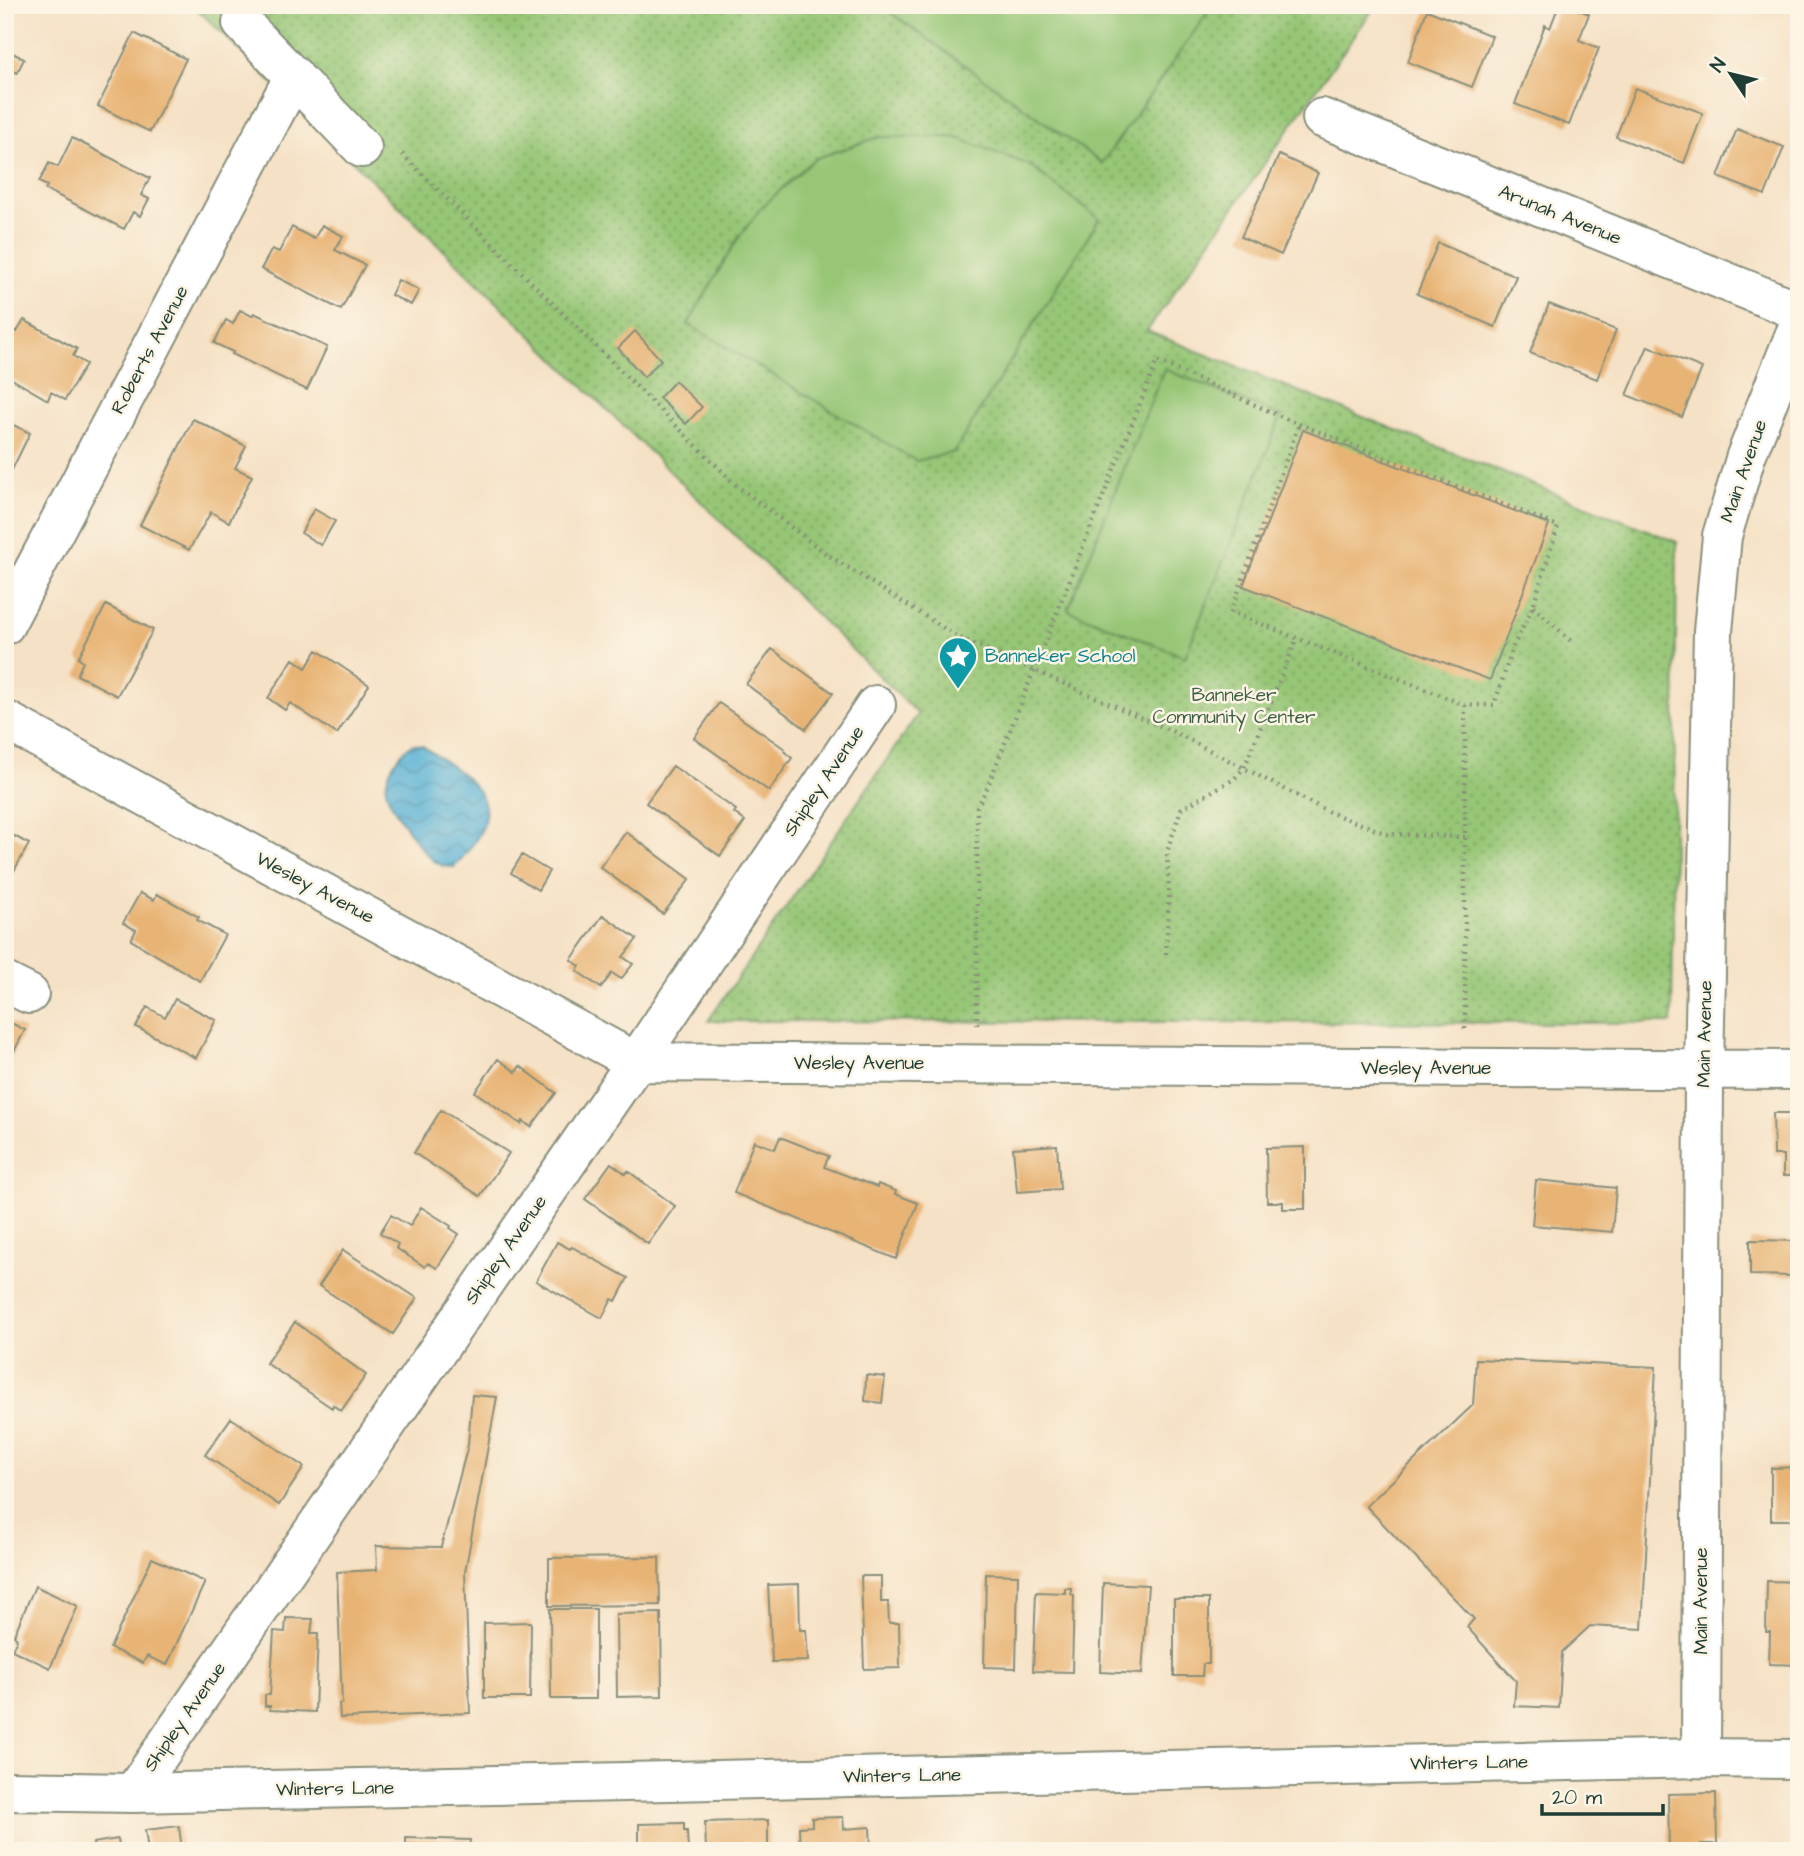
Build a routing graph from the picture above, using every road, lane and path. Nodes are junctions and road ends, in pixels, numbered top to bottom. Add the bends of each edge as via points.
1 (242, 23) dead end
2 (294, 76) junction
3 (1322, 118) dead end
4 (362, 148) joint
5 (1799, 311) edge
6 (1799, 324) edge
7 (1303, 426) junction
8 (1533, 606) junction
9 (5, 625) edge
10 (1297, 638) junction
11 (1572, 642) dead end
12 (1034, 670) junction
13 (876, 705) dead end
14 (1465, 705) junction
15 (5, 720) edge
16 (1244, 768) junction
17 (1465, 837) junction
18 (1166, 954) dead end
19 (636, 1062) junction
20 (977, 1065) junction
21 (1465, 1068) junction
22 (1704, 1070) junction
23 (1799, 1070) edge
24 (1701, 1758) junction
25 (1799, 1759) edge
26 (5, 1791) edge
27 (132, 1793) junction

1 - 2 street
2 - 4 street
2 - 9 street, Roberts Avenue
3 - 5 street, Arunah Avenue
4 - 12 path via 393,145 736,485 825,554 958,638
6 - 22 street, Main Avenue via 1746,456 1722,536 1713,631
7 - 8 path via 1558,526
7 - 10 path via 1299,424 1231,612
7 - 12 path via 1157,361
8 - 11 path
8 - 14 path via 1494,705
10 - 14 path
10 - 16 path
12 - 16 path
12 - 20 path via 977,807
13 - 19 street, Shipley Avenue
14 - 17 path
15 - 19 street, Wesley Avenue
16 - 17 path via 1329,812 1387,834
16 - 18 path via 1234,779 1181,809 1167,852
17 - 21 path
19 - 20 street, Wesley Avenue
19 - 27 street, Shipley Avenue
20 - 21 street, Wesley Avenue
21 - 22 street, Wesley Avenue
22 - 23 street, Wesley Avenue
22 - 24 street, Main Avenue
24 - 25 street, Winters Lane
24 - 27 street, Winters Lane
26 - 27 street, Winters Lane

